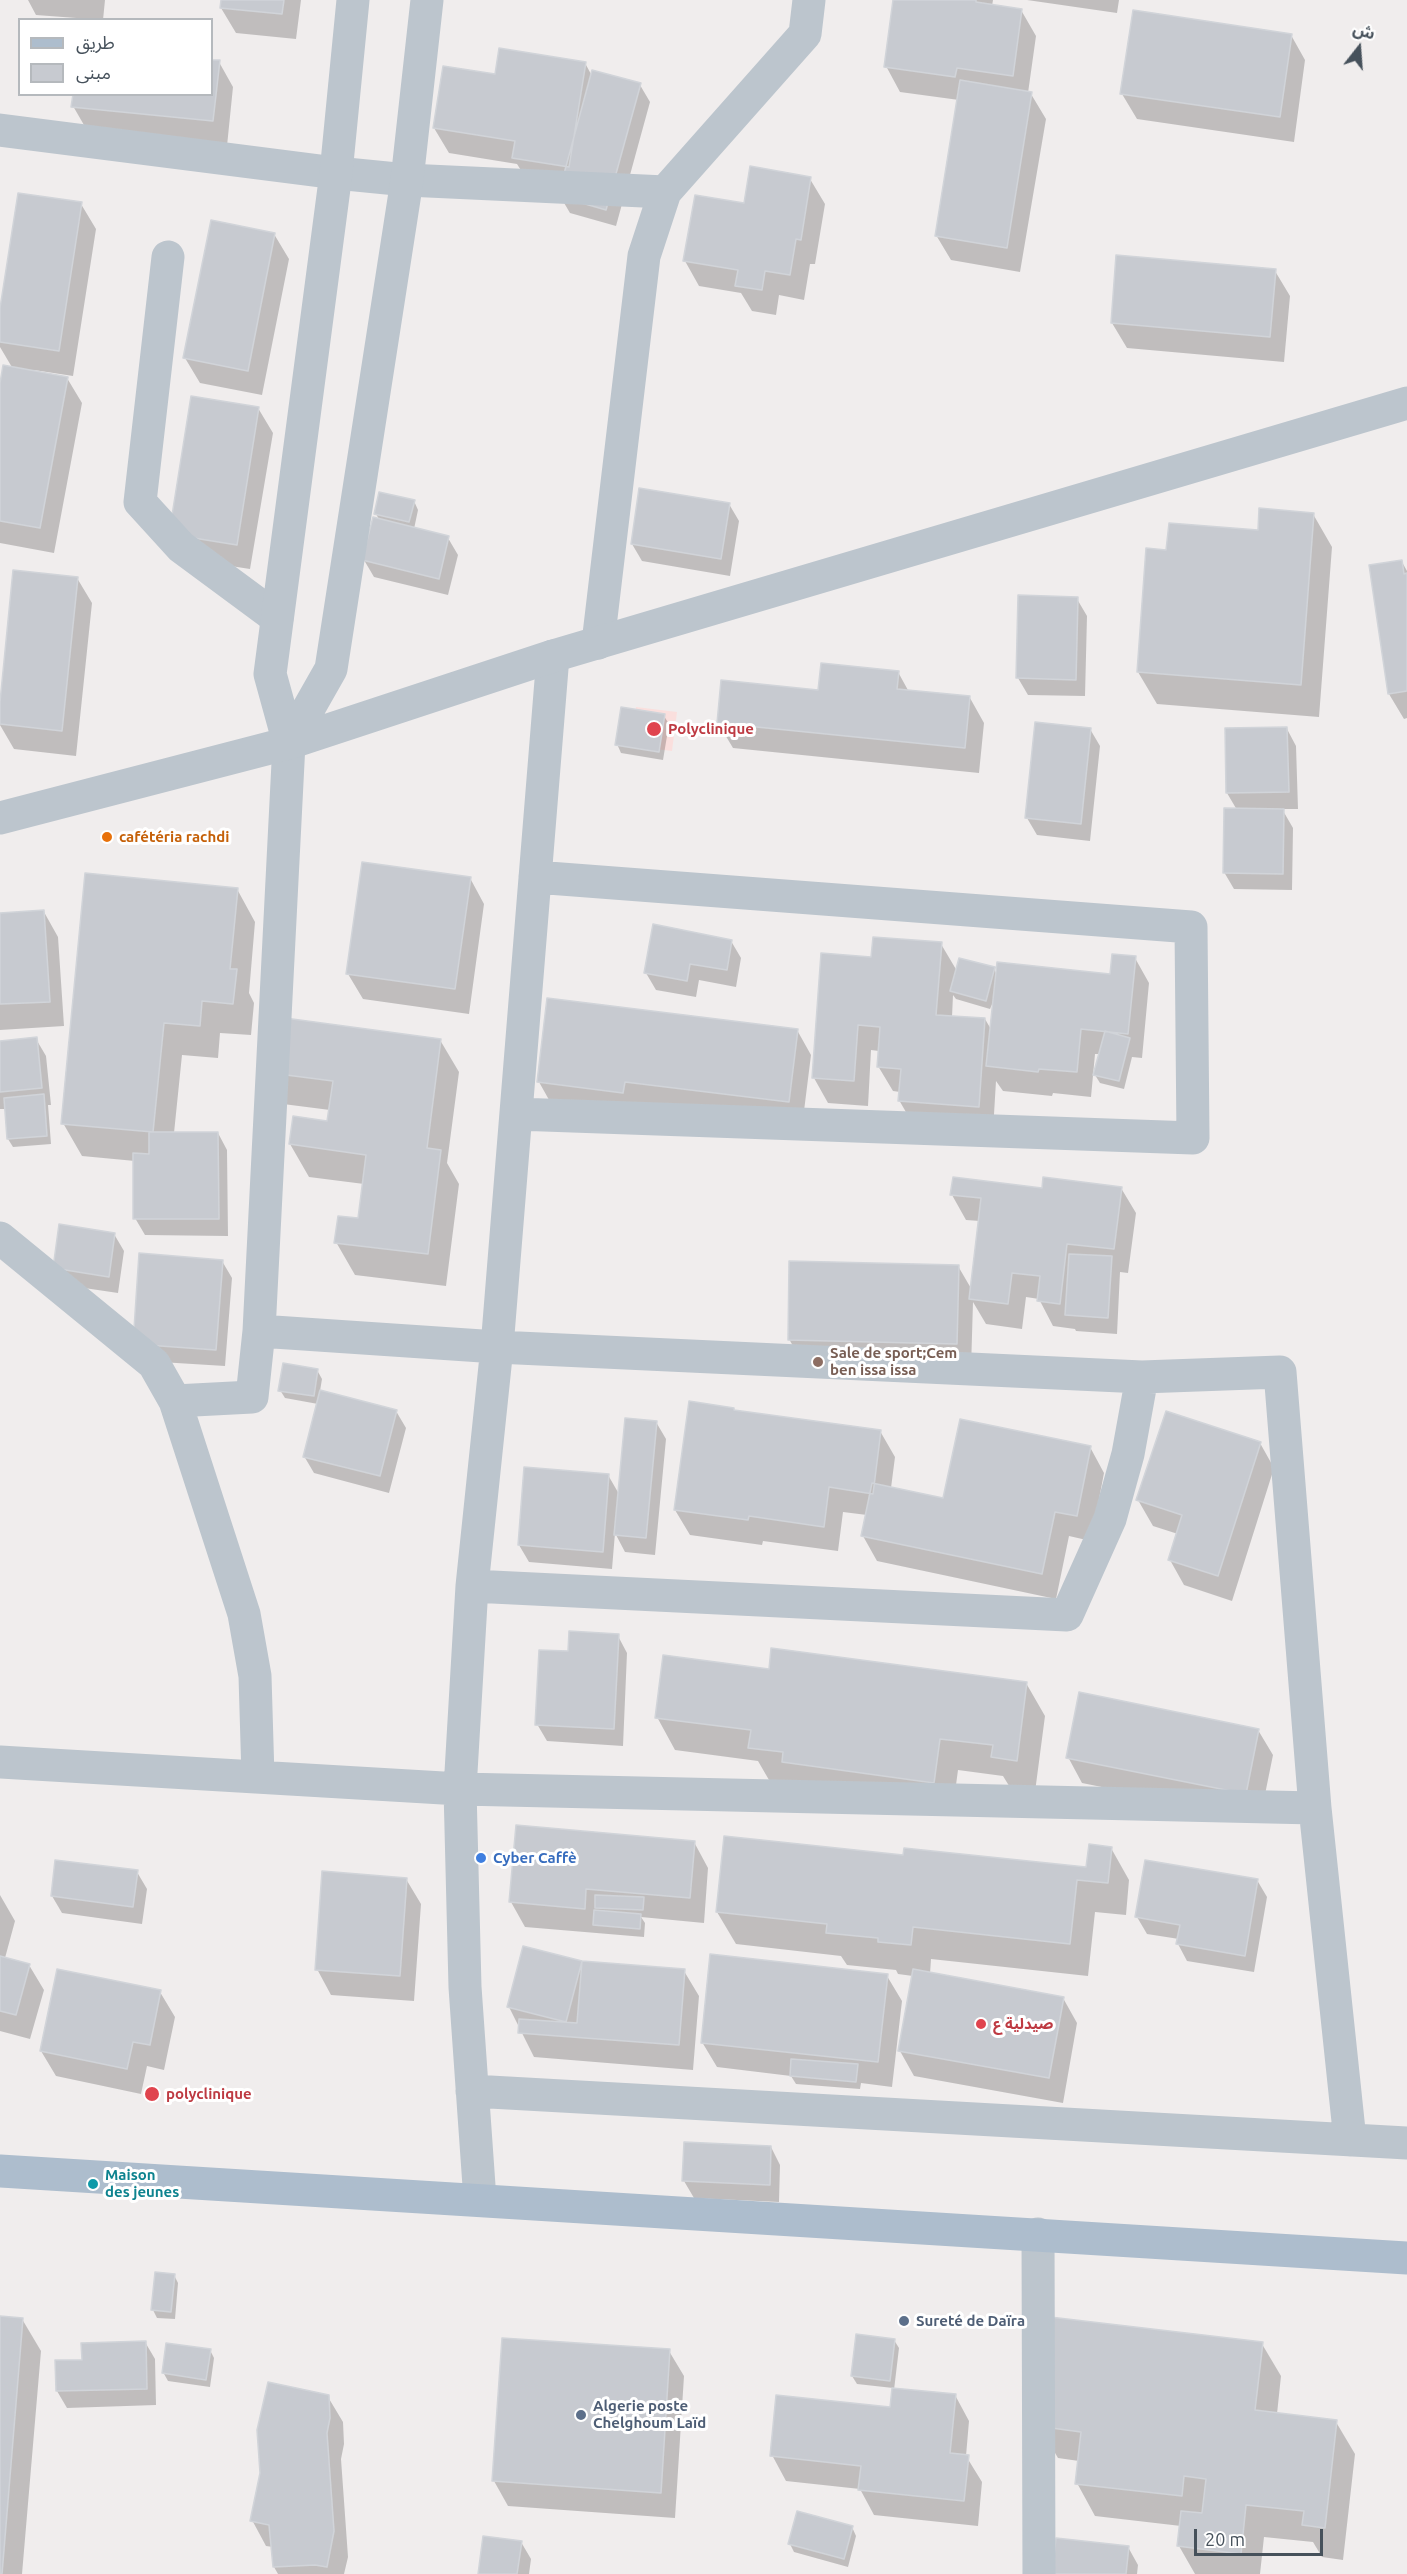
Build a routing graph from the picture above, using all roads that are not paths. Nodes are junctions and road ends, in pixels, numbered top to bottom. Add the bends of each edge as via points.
1 (353, 0) edge
2 (427, 0) edge
3 (809, 0) edge
4 (0, 130) edge
5 (336, 173) junction
6 (407, 180) junction
7 (665, 192) junction
8 (168, 256) dead end
9 (1407, 403) edge
10 (277, 618) junction
11 (598, 643) junction
12 (553, 656) junction
13 (289, 743) junction
14 (0, 818) edge
15 (535, 877) junction
16 (516, 1114) junction
17 (0, 1238) edge
18 (259, 1330) junction
19 (497, 1347) junction
20 (1142, 1377) junction
21 (175, 1401) junction
22 (472, 1586) junction
23 (0, 1762) edge
24 (258, 1777) junction
25 (460, 1789) junction
26 (1315, 1808) junction
27 (472, 2091) junction
28 (1350, 2139) junction
29 (1407, 2143) edge
30 (0, 2171) edge
31 (480, 2200) junction
32 (1038, 2234) junction
33 (1407, 2258) edge
34 (1039, 2574) edge

1 - 5 street
2 - 6 street
3 - 7 street via 805,34
4 - 5 street
5 - 6 street
5 - 10 street
6 - 7 street
6 - 13 street via 331,669
7 - 11 street via 645,256
8 - 10 street via 140,502 181,547
9 - 11 street
10 - 13 street via 270,674
11 - 12 street
12 - 13 street
12 - 15 street
13 - 14 street
13 - 18 street
15 - 16 street
15 - 16 street via 1191,927 1193,1138
16 - 19 street
17 - 21 street via 154,1364
18 - 19 street
18 - 21 street via 252,1397
19 - 20 street
19 - 22 street
20 - 22 street via 1128,1454 1110,1519 1067,1615
20 - 26 street via 1280,1372
21 - 24 street via 244,1614 255,1676
22 - 25 street
23 - 24 street
24 - 25 street
25 - 26 street
25 - 27 street
26 - 28 street
27 - 28 street
27 - 31 street
28 - 29 street
30 - 31 main road
31 - 32 main road
32 - 33 main road
32 - 34 street

